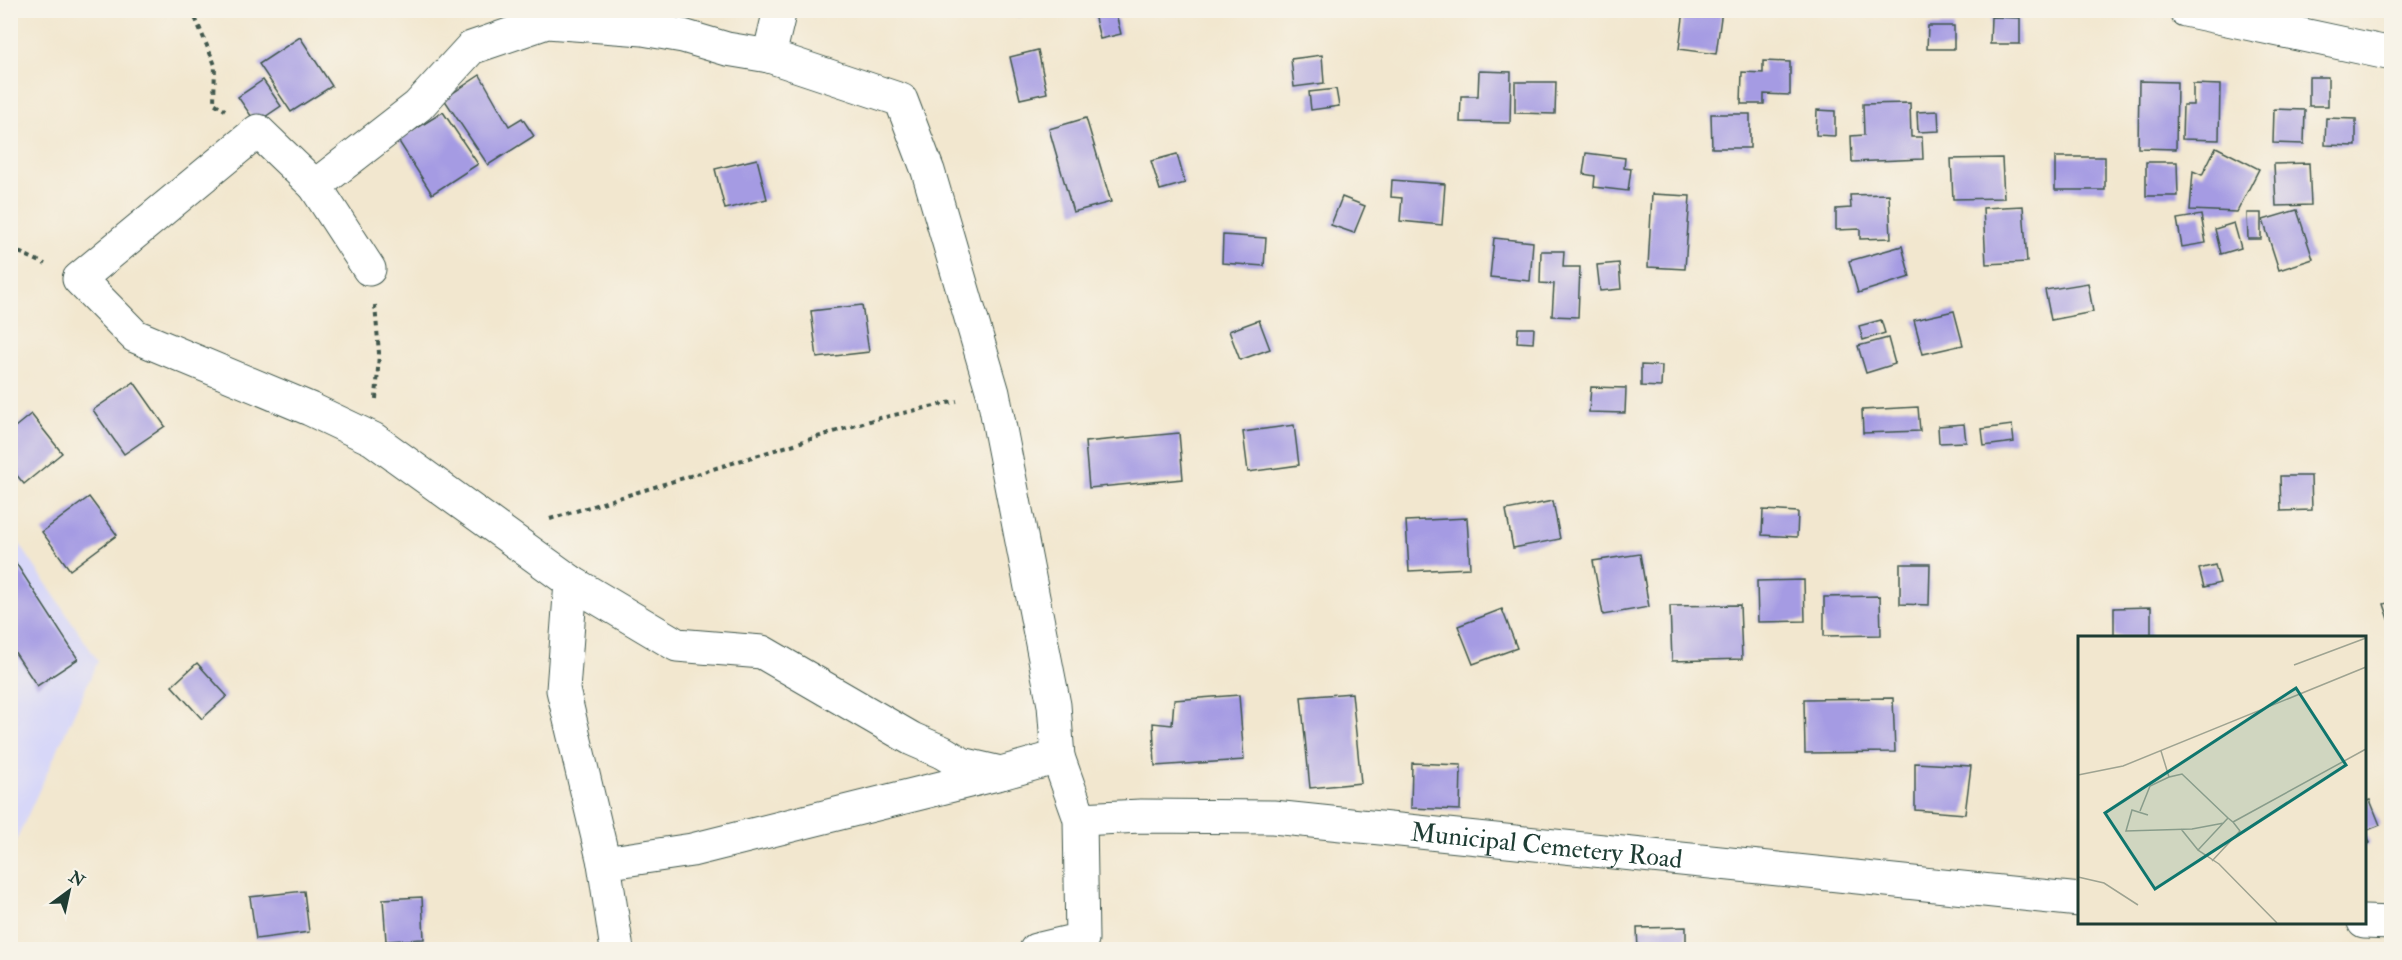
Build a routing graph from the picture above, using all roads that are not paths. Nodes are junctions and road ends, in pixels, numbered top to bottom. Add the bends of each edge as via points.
1 (780, 10) edge
2 (2185, 10) edge
3 (2391, 54) edge
4 (769, 56) junction
5 (315, 186) junction
6 (369, 269) road end
7 (571, 582) junction
8 (1058, 757) junction
9 (1001, 773) junction
10 (1080, 819) junction
11 (604, 863) junction
12 (2078, 900) edge
13 (2366, 922) edge
14 (2391, 923) edge
15 (617, 950) edge
16 (1036, 950) edge

1 - 4 street
2 - 3 street
4 - 5 street via 643,29 547,22 471,48 418,106
4 - 8 street via 901,100 928,171 993,393 1054,705
5 - 6 street
5 - 7 street via 258,131 79,279 135,336 310,409 373,440
7 - 9 street via 677,645 762,652 912,739 962,764
7 - 11 street via 563,690
8 - 9 street
8 - 10 street
9 - 11 street via 692,850
10 - 12 street, Municipal Cemetery Road via 1273,817
10 - 16 street via 1082,939
11 - 15 street
13 - 14 street

